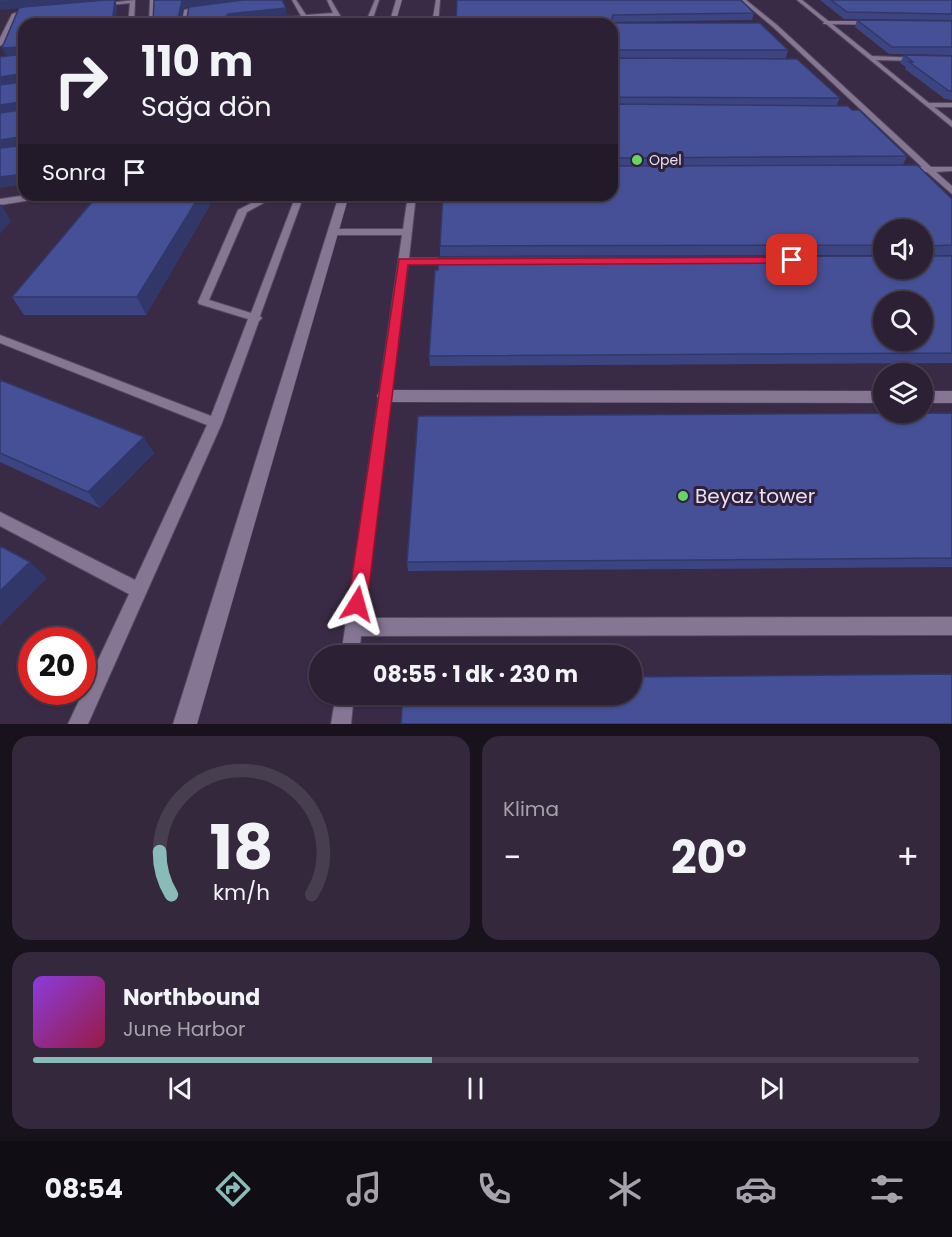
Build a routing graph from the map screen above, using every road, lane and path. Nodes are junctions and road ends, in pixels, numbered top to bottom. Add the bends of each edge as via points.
1 (133, 0) edge
2 (152, 0) edge
3 (294, 0) edge
4 (329, 0) edge
5 (377, 0) edge
6 (399, 0) edge
7 (438, 0) edge
8 (743, 0) edge
9 (800, 0) edge
10 (89, 5) edge
11 (215, 6) edge
12 (35, 10) edge
13 (337, 14) junction
14 (305, 17) junction
15 (132, 18) edge
16 (152, 18) edge
17 (185, 18) edge
18 (296, 18) edge
19 (339, 18) edge
20 (370, 18) edge
21 (394, 18) edge
22 (436, 18) edge
23 (825, 23) junction
24 (883, 24) edge
25 (763, 26) edge
26 (775, 26) junction
27 (0, 44) edge
28 (869, 58) junction
29 (928, 59) edge
30 (802, 62) edge
31 (814, 62) junction
32 (928, 105) junction
33 (952, 105) edge
34 (854, 110) edge
35 (866, 110) junction
36 (952, 125) edge
37 (952, 169) edge
38 (894, 170) edge
39 (929, 170) junction
40 (952, 191) edge
41 (18, 199) edge
42 (262, 201) edge
43 (298, 201) edge
44 (342, 201) edge
45 (411, 201) edge
46 (0, 202) edge
47 (334, 232) junction
48 (407, 232) junction
49 (403, 261) junction
50 (462, 261) edge
51 (256, 318) junction
52 (0, 339) edge
53 (385, 396) junction
54 (873, 397) edge
55 (933, 397) edge
56 (952, 397) edge
57 (216, 423) junction
58 (0, 519) edge
59 (140, 591) junction
60 (952, 626) edge
61 (354, 627) junction
62 (352, 645) edge
63 (344, 705) edge
64 (78, 724) edge
65 (185, 724) edge
66 (341, 724) edge

1 - 10 lane
1 - 15 lane
2 - 16 lane
3 - 14 lane
4 - 13 lane
5 - 20 lane
6 - 21 street
7 - 22 lane
8 - 26 lane
9 - 23 lane
11 - 17 lane via 186,11
12 - 27 lane via 14,15
13 - 14 lane
13 - 19 lane
14 - 18 lane
23 - 24 street
23 - 28 lane
25 - 26 lane
26 - 31 lane
28 - 29 lane
28 - 32 lane
30 - 31 lane
31 - 35 lane
32 - 33 lane
32 - 36 lane
34 - 35 lane
35 - 39 lane
37 - 39 lane
38 - 39 lane
39 - 40 lane
41 - 46 lane
42 - 51 lane via 243,210 203,302
43 - 51 lane
44 - 47 street
45 - 48 lane
47 - 48 lane
47 - 65 street
48 - 49 lane
49 - 50 lane
49 - 53 lane
51 - 57 lane
52 - 57 lane
53 - 54 street
53 - 61 lane
55 - 56 street
57 - 59 lane
58 - 59 lane
59 - 64 lane
60 - 61 lane
61 - 62 lane
63 - 66 lane

